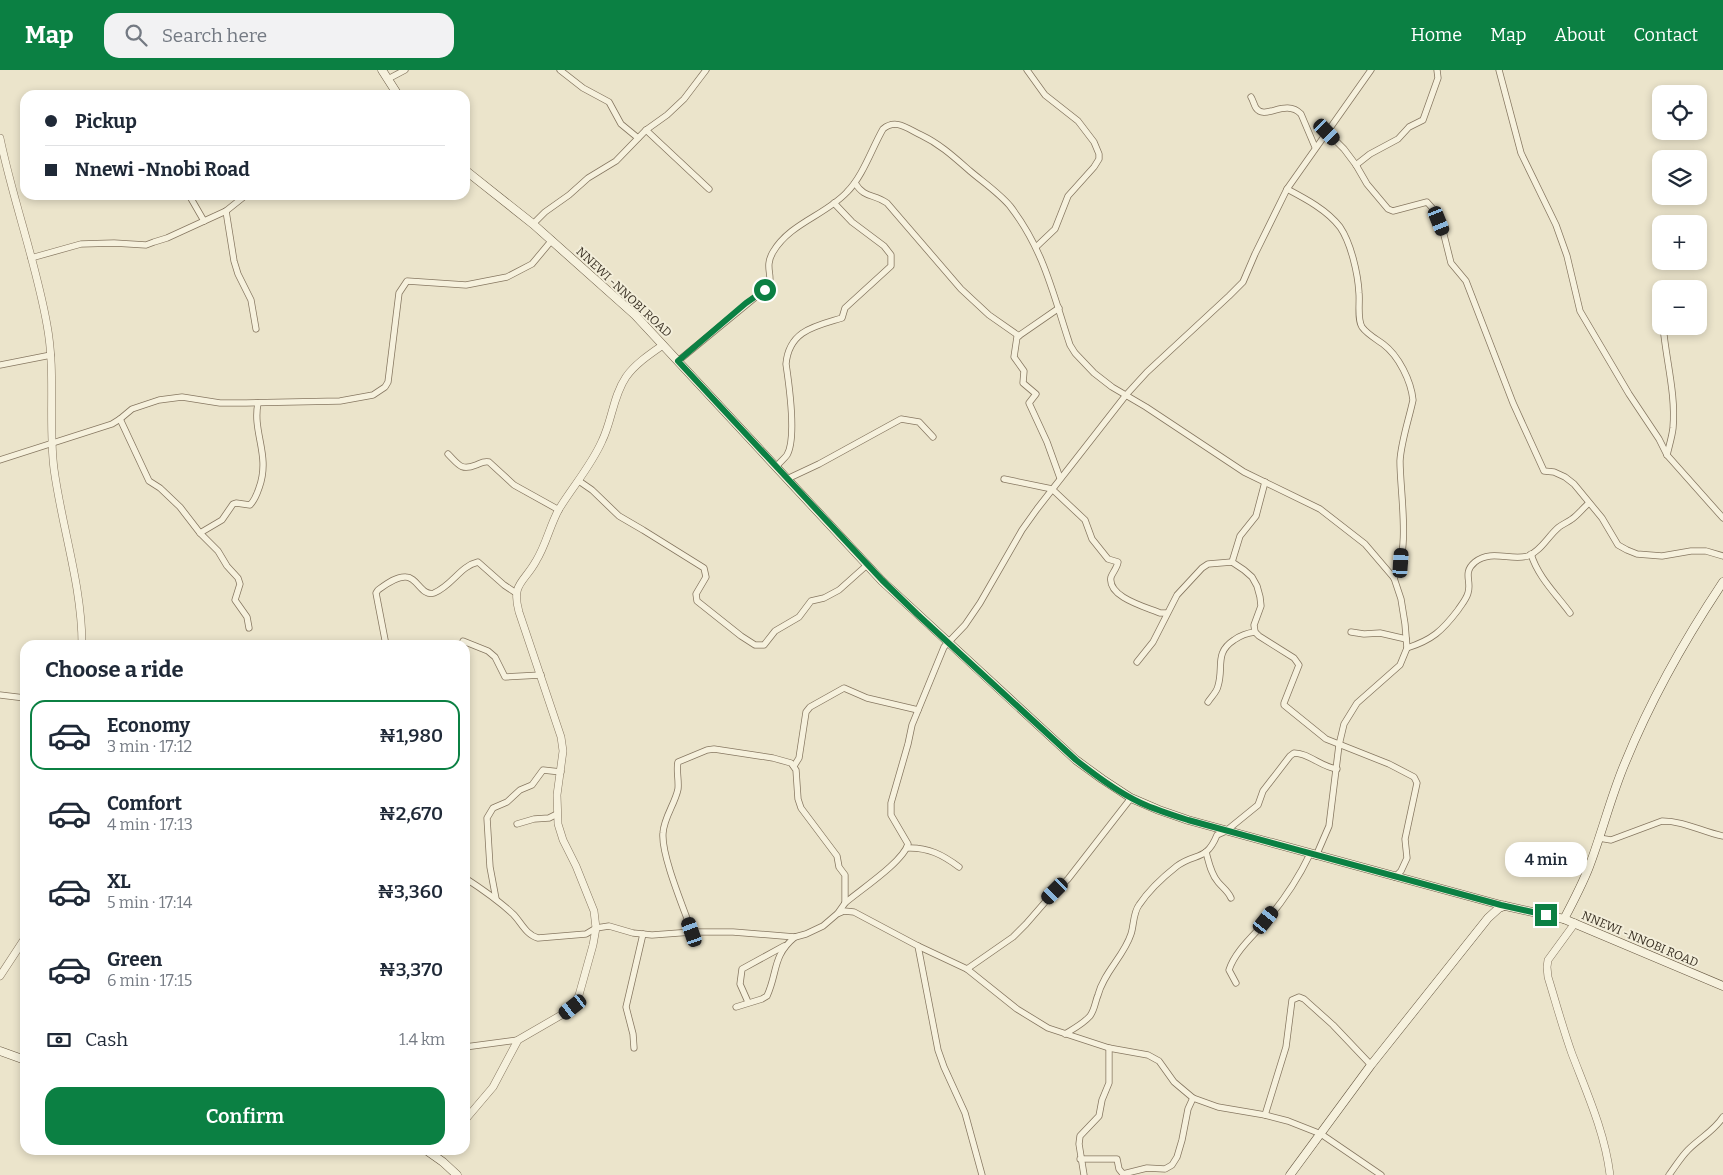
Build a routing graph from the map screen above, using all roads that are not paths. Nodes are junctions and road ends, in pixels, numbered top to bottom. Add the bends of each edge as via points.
1 (382, 70) edge
2 (405, 70) edge
3 (560, 70) edge
4 (706, 70) edge
5 (1027, 70) edge
6 (1371, 70) edge
7 (1437, 70) edge
8 (1499, 70) edge
9 (388, 79) junction
10 (395, 90) edge
11 (1251, 97) dead end
12 (646, 130) junction
13 (1327, 132) junction
14 (0, 138) edge
15 (638, 138) junction
16 (1315, 147) junction
17 (1356, 164) junction
18 (470, 174) edge
19 (855, 183) junction
20 (709, 189) dead end
21 (1287, 189) junction
22 (192, 200) edge
23 (240, 200) edge
24 (834, 203) junction
25 (226, 211) junction
26 (204, 221) junction
27 (534, 224) junction
28 (552, 240) junction
29 (1036, 247) junction
30 (31, 258) junction
31 (1059, 308) junction
32 (256, 329) dead end
33 (1664, 335) edge
34 (1018, 336) junction
35 (663, 344) junction
36 (51, 355) junction
37 (678, 361) junction
38 (0, 365) edge
39 (1126, 395) junction
40 (258, 403) junction
41 (120, 420) junction
42 (933, 437) dead end
43 (53, 443) junction
44 (448, 454) dead end
45 (1667, 455) junction
46 (0, 460) edge
47 (776, 467) junction
48 (1004, 478) dead end
49 (1060, 478) junction
50 (787, 479) junction
51 (579, 481) junction
52 (1265, 482) junction
53 (1052, 489) junction
54 (1589, 503) junction
55 (559, 510) junction
56 (1723, 518) edge
57 (200, 533) junction
58 (1531, 554) junction
59 (1723, 556) edge
60 (1232, 562) junction
61 (867, 565) junction
62 (1394, 578) junction
63 (1723, 582) edge
64 (516, 592) junction
65 (1167, 613) junction
66 (1570, 613) dead end
67 (249, 628) dead end
68 (1255, 632) junction
69 (1351, 632) dead end
70 (1406, 639) junction
71 (82, 640) edge
72 (385, 640) edge
73 (948, 643) junction
74 (470, 644) edge
75 (1407, 648) junction
76 (1136, 662) dead end
77 (541, 675) junction
78 (0, 695) edge
79 (20, 697) edge
80 (1208, 702) dead end
81 (918, 710) junction
82 (1339, 745) junction
83 (794, 766) junction
84 (1337, 769) junction
85 (561, 772) junction
86 (1131, 798) junction
87 (557, 814) junction
88 (517, 824) dead end
89 (1226, 831) junction
90 (1723, 836) edge
91 (1599, 838) junction
92 (907, 848) junction
93 (1206, 852) junction
94 (1313, 855) junction
95 (959, 867) dead end
96 (1395, 877) junction
97 (470, 882) edge
98 (1231, 898) dead end
99 (496, 900) junction
100 (1488, 901) junction
101 (845, 902) junction
102 (1504, 906) junction
103 (837, 914) junction
104 (1488, 918) junction
105 (1564, 919) junction
106 (1575, 923) junction
107 (596, 928) junction
108 (692, 932) junction
109 (643, 934) junction
110 (796, 937) junction
111 (788, 944) junction
112 (20, 946) edge
113 (918, 946) junction
114 (967, 968) junction
115 (0, 976) edge
116 (1236, 983) dead end
117 (1723, 986) edge
118 (748, 1002) junction
119 (736, 1007) dead end
120 (1065, 1034) junction
121 (518, 1040) junction
122 (470, 1046) edge
123 (634, 1048) dead end
124 (1109, 1048) junction
125 (0, 1051) edge
126 (20, 1058) edge
127 (1371, 1065) junction
128 (1193, 1098) junction
129 (470, 1114) edge
130 (1265, 1115) junction
131 (1723, 1117) edge
132 (1321, 1134) junction
133 (435, 1155) edge
134 (1080, 1159) junction
135 (458, 1175) edge
136 (982, 1175) edge
137 (1084, 1175) edge
138 (1290, 1175) edge
139 (1381, 1175) edge
140 (1610, 1175) edge
141 (1668, 1175) edge

1 - 9 main road
2 - 9 street
3 - 15 street via 608,102 621,124
4 - 12 street via 684,99
5 - 29 street via 1045,95 1078,121 1099,154 1094,167 1068,196 1055,229
6 - 13 street
7 - 17 street via 1438,78 1423,120
8 - 45 street via 1521,153 1556,225 1580,311
9 - 10 main road
11 - 16 street via 1257,110 1262,112 1286,107 1297,110
12 - 15 street
12 - 20 street
13 - 16 street
13 - 17 street
14 - 30 street
15 - 27 street via 616,161 588,178
16 - 21 street
17 - 54 street via 1367,184 1388,209 1393,211 1427,202 1435,211 1452,263 1466,281 1513,403 1544,471 1565,477
18 - 27 main road, NNEWI -NNOBI ROAD
19 - 24 street
19 - 29 street via 883,129 893,123 900,125 947,150 986,184 1009,205
19 - 34 street via 863,193 887,203 961,289
21 - 39 street via 1243,282
21 - 62 street via 1312,203 1341,228 1358,282 1363,329 1385,345 1412,391 1413,400 1400,460 1401,563
22 - 26 street
23 - 25 street
24 - 37 street via 795,229 773,251 768,262 770,282 765,290
24 - 47 street via 852,222 884,246 892,262 845,308 842,318 803,331 790,348 786,364 792,428 790,445
25 - 26 street
25 - 32 street via 234,261 251,300
26 - 30 street via 146,244 81,244
27 - 28 main road, NNEWI -NNOBI ROAD
28 - 35 main road, NNEWI -NNOBI ROAD
28 - 40 street via 532,264 507,277 466,285 407,282 399,293 388,382 379,393 340,400
29 - 31 street
30 - 36 street
31 - 34 street
31 - 39 street via 1075,353 1112,388
33 - 45 street via 1673,413
34 - 49 street via 1014,357 1024,371 1024,383 1036,394 1029,403
35 - 37 main road, NNEWI -NNOBI ROAD
35 - 51 street via 640,362 621,386 607,432
36 - 38 street
36 - 43 street
37 - 47 main road, NNEWI -NNOBI ROAD
39 - 49 street
39 - 52 street via 1217,456
40 - 41 street via 220,403 182,397 143,404
40 - 57 street via 256,412 264,460 257,493 250,505 233,504 222,520
41 - 43 street
41 - 57 street via 147,477 169,496
42 - 50 street via 919,422 901,420
43 - 46 street
43 - 71 street via 54,468 75,579
44 - 55 street via 462,468 484,461 493,464 514,485
45 - 56 street
47 - 50 main road, NNEWI -NNOBI ROAD
48 - 53 street
49 - 53 street
50 - 61 main road, NNEWI -NNOBI ROAD
51 - 55 street
51 - 61 street via 619,516 704,568 706,577 696,594 697,601 755,645 764,645 776,631 799,617 811,601 840,590
52 - 60 street via 1256,516 1240,536
52 - 62 street via 1320,509 1347,528
53 - 65 street via 1085,520 1092,540 1108,559 1118,562 1111,578 1114,590 1160,613
53 - 73 street via 1022,530 980,603
54 - 58 street
54 - 59 street via 1618,544 1637,554 1662,556 1706,551
55 - 64 street via 536,563
57 - 67 street via 238,578 240,584 235,600 247,617
58 - 66 street via 1534,566
58 - 75 street via 1525,557 1487,557 1474,563 1467,576 1469,592 1449,622 1428,640
60 - 65 street via 1208,564 1202,568 1177,595
60 - 68 street via 1244,570 1257,586 1261,606 1254,625
61 - 73 main road, NNEWI -NNOBI ROAD
62 - 70 street via 1401,599
63 - 91 main road via 1694,627 1644,721 1624,764
64 - 72 street via 478,562 432,594 407,576 400,578 376,593
64 - 77 street via 519,612
65 - 76 street via 1153,642
68 - 80 street via 1225,646 1218,688
68 - 82 street via 1297,661 1298,670 1284,705 1326,739
69 - 70 street via 1380,633
70 - 75 street
73 - 81 street
73 - 86 main road, NNEWI -NNOBI ROAD via 1076,760
74 - 77 street via 495,657 505,677
75 - 82 street via 1400,665 1357,704 1344,724
77 - 85 street via 561,737
78 - 79 street
81 - 83 street via 867,698 844,688 806,712 799,758
81 - 92 street via 890,810 908,844
82 - 84 street
82 - 96 street via 1414,776 1417,783 1405,839 1407,858
83 - 101 street via 801,808 837,856 839,868 845,875
83 - 108 street via 773,758 714,749 678,762 678,787 662,833
84 - 89 street via 1294,753 1263,792 1258,805
84 - 94 street via 1329,826
85 - 87 street
85 - 99 street via 543,770 532,785 489,813 490,867
86 - 89 main road, NNEWI -NNOBI ROAD
86 - 114 street via 1074,872 1026,924 1013,937
87 - 88 street
87 - 107 street via 563,840 594,911
89 - 93 street via 1217,835
89 - 94 main road, NNEWI -NNOBI ROAD
90 - 91 street via 1671,821 1656,823 1611,840
91 - 105 main road
92 - 95 street via 932,851
92 - 101 street via 883,873
93 - 98 street via 1212,873
93 - 120 street via 1178,866 1150,890 1137,907 1132,933 1104,979 1090,1016
94 - 96 main road, NNEWI -NNOBI ROAD
94 - 116 street via 1231,964 1229,970
96 - 100 main road, NNEWI -NNOBI ROAD
97 - 99 street
99 - 107 street via 534,937 586,934
100 - 102 main road, NNEWI -NNOBI ROAD
100 - 104 main road
101 - 103 street
102 - 104 main road
102 - 105 main road, NNEWI -NNOBI ROAD
103 - 110 street via 823,926
103 - 113 street via 854,912
104 - 127 main road
105 - 106 main road, NNEWI -NNOBI ROAD
106 - 117 main road, NNEWI -NNOBI ROAD
106 - 140 street via 1548,960 1548,977 1591,1101
107 - 109 street via 609,926
107 - 121 street via 573,1007
108 - 109 street
108 - 110 street
109 - 123 street via 626,1007
110 - 111 street
111 - 118 street via 775,966 767,996
111 - 118 street via 742,969 740,984
112 - 115 street
113 - 114 street
113 - 136 street via 938,1050 964,1113
114 - 120 street via 1017,1009 1048,1028
118 - 119 street
120 - 124 street
121 - 122 street
121 - 129 street via 493,1087
124 - 128 street via 1148,1055 1159,1061 1174,1082
124 - 134 street via 1110,1083 1102,1100 1100,1116 1080,1136
125 - 126 main road
127 - 130 street via 1304,999 1292,1000 1286,1047
127 - 132 main road
128 - 130 street via 1218,1107
128 - 134 street via 1177,1157 1168,1168 1147,1168 1123,1174 1117,1159
130 - 132 street
131 - 141 street via 1688,1150
132 - 138 main road
132 - 139 street
133 - 135 main road
134 - 137 street

